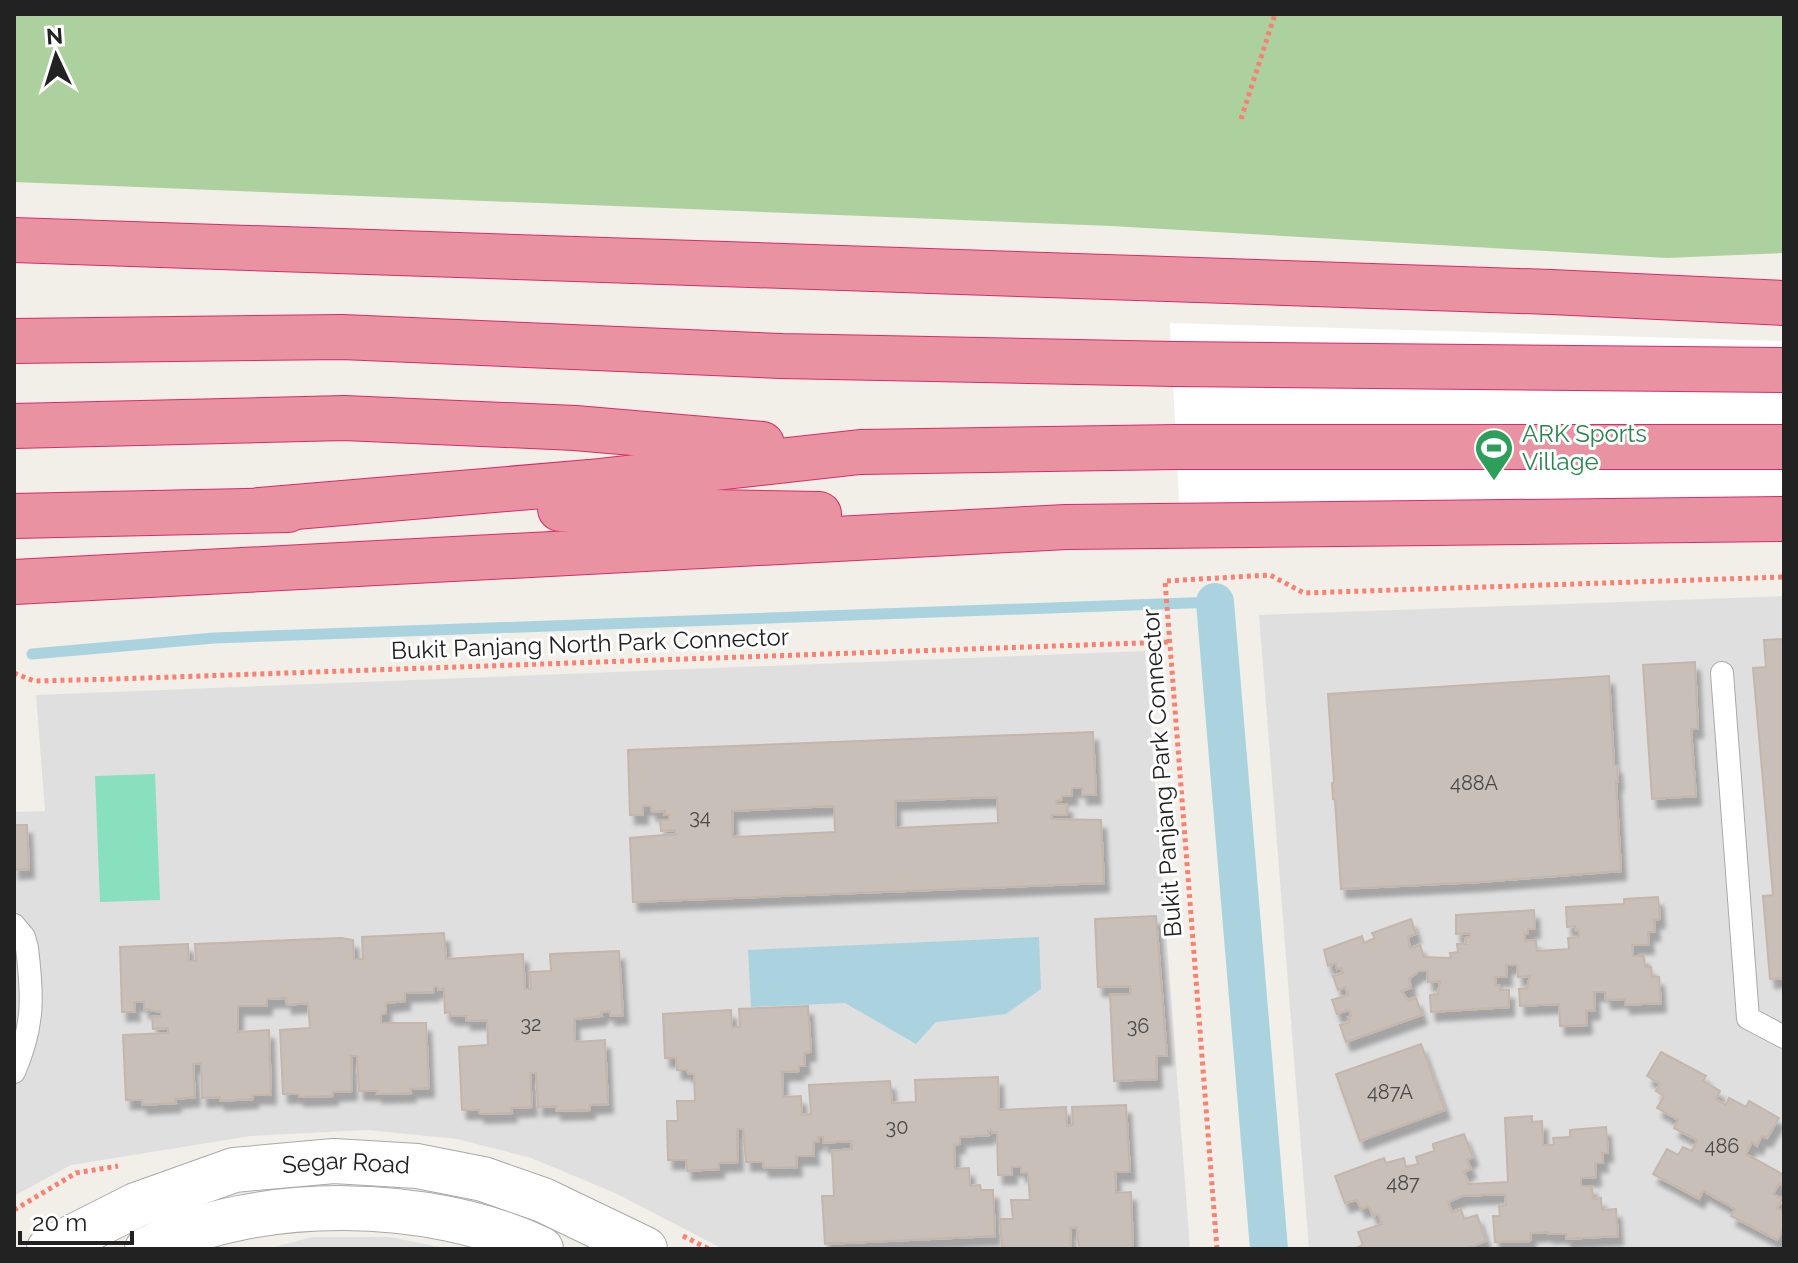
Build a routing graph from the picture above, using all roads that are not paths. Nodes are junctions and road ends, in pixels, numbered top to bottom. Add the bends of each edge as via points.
1 (14, 240) edge
2 (1784, 303) edge
3 (14, 341) edge
4 (1784, 370) edge
5 (14, 426) edge
6 (1784, 447) edge
7 (860, 452) junction
8 (260, 510) junction
9 (14, 516) edge
10 (1784, 519) edge
11 (1066, 527) junction
12 (14, 582) edge
13 (1722, 673) dead end
14 (14, 925) edge
15 (1784, 1037) edge
16 (14, 1072) edge
17 (49, 1249) edge
18 (147, 1249) edge
19 (541, 1249) edge
20 (645, 1249) edge

1 - 2 highway
3 - 4 highway via 342,337 781,356
5 - 7 highway via 344,418 575,428
6 - 7 highway
7 - 8 highway
8 - 9 highway
8 - 11 highway via 910,515 1057,521
10 - 11 highway
11 - 12 highway
13 - 15 lane via 1748,1018
14 - 16 lane via 27,948 31,1016
17 - 20 street, Segar Road via 136,1205 234,1170 334,1161 417,1166 483,1179 543,1200
18 - 19 street, Segar Road via 250,1214 334,1208 434,1215

